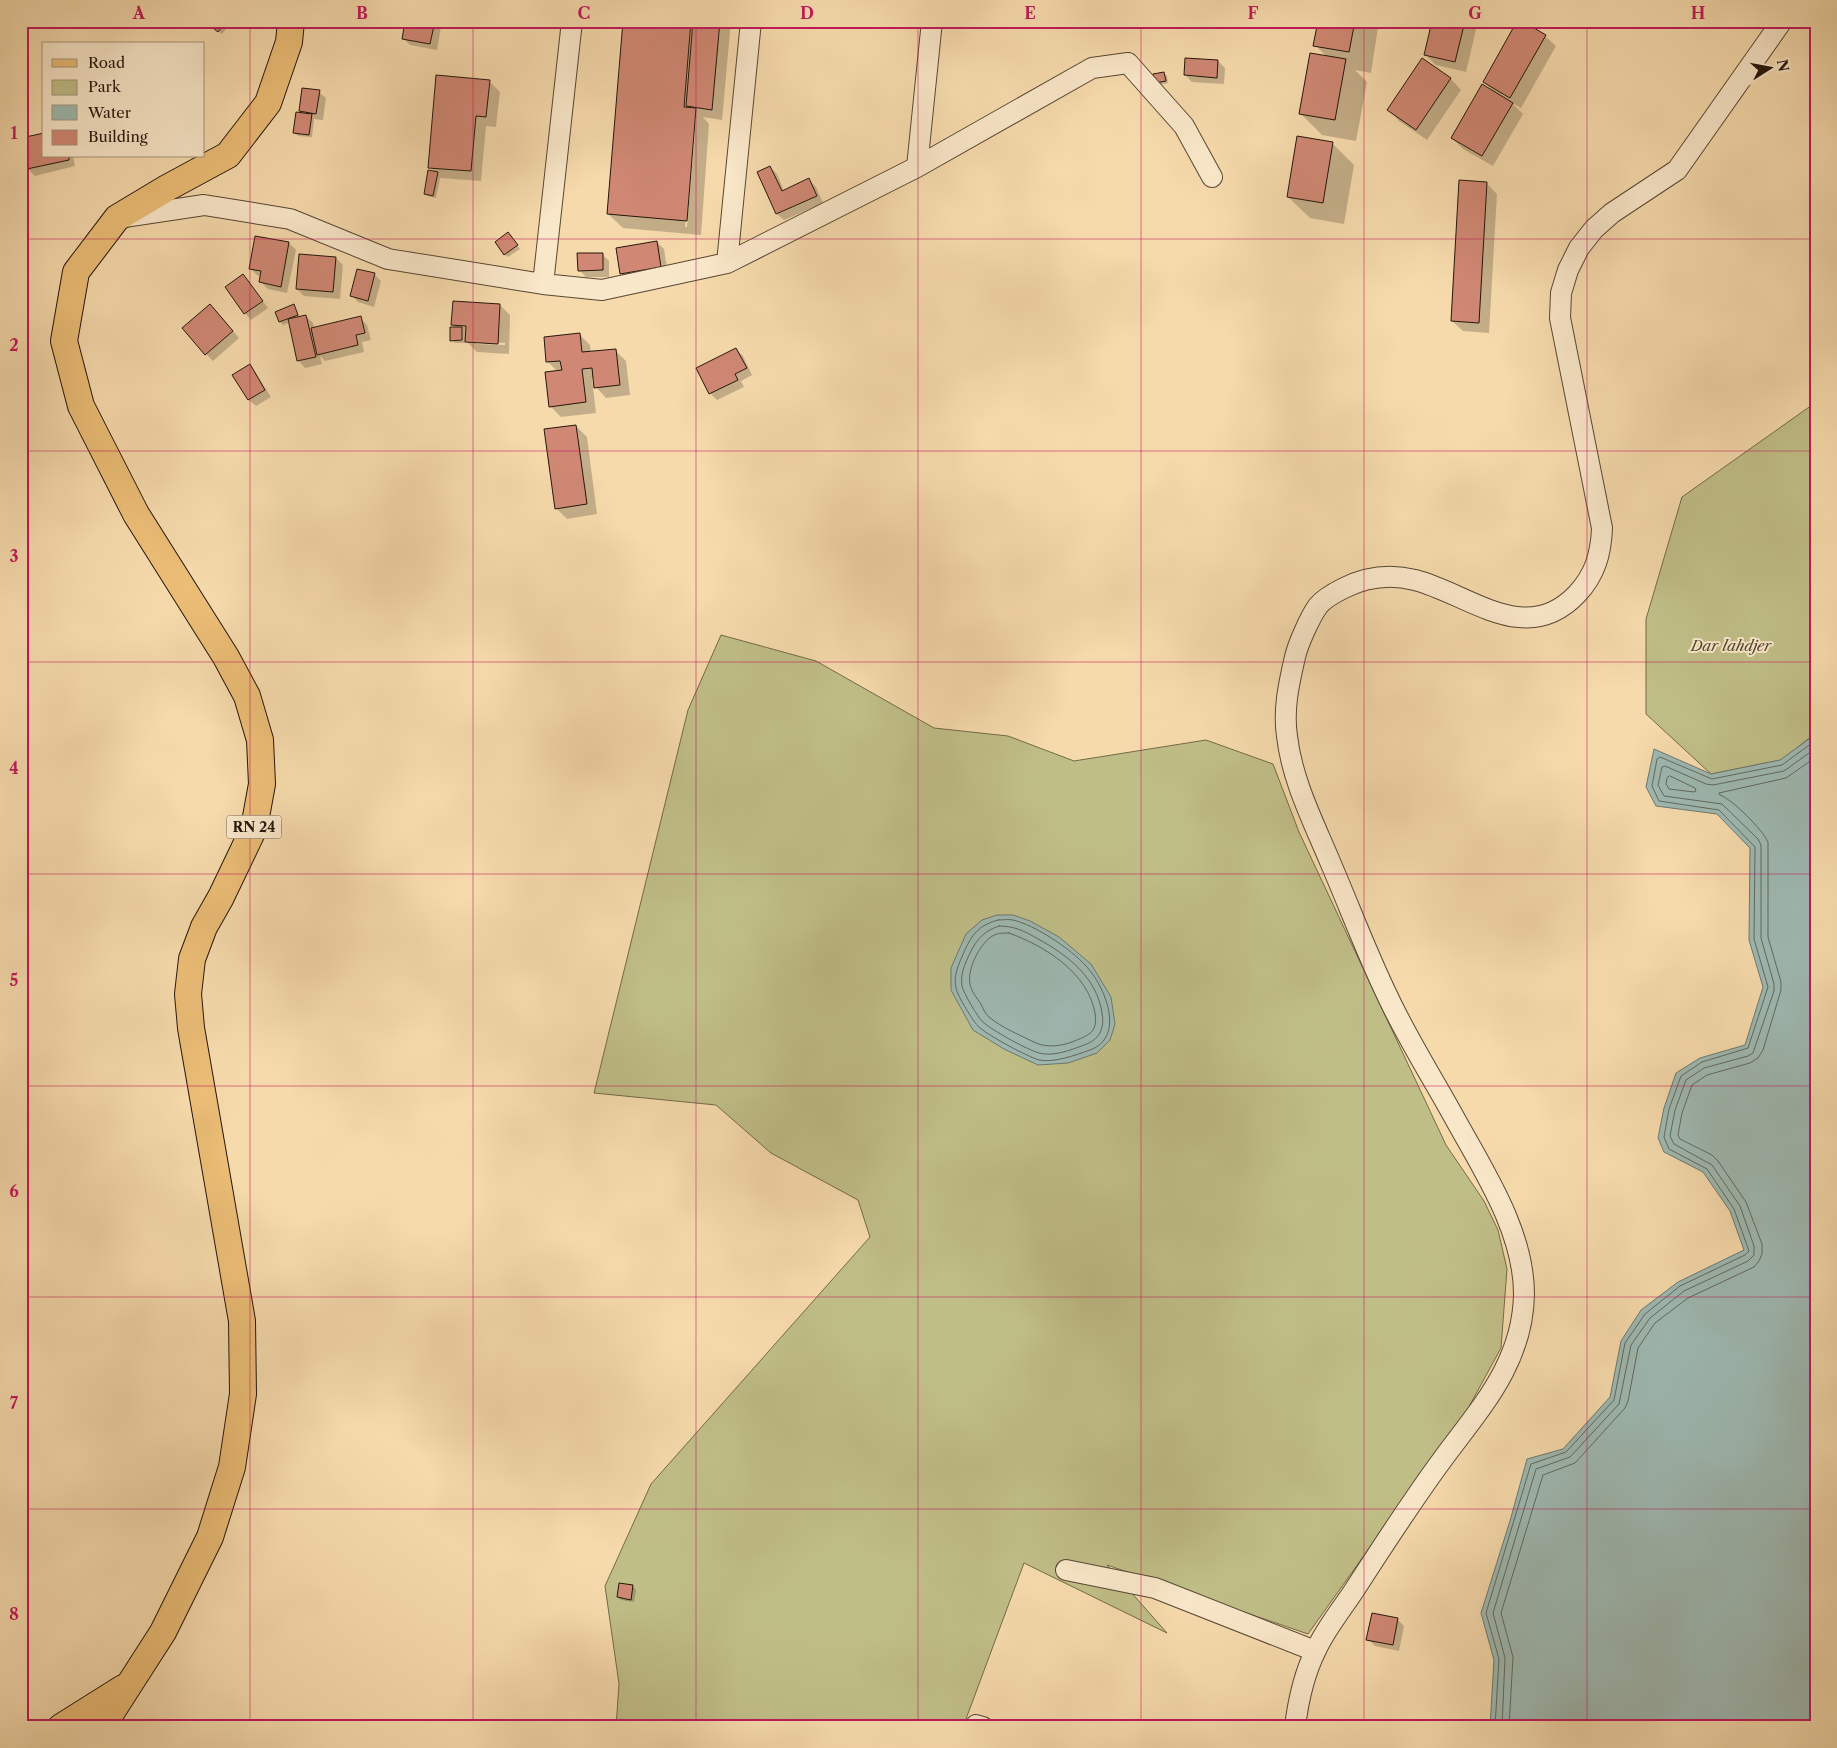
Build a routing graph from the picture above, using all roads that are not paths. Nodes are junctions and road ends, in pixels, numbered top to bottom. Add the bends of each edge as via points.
1 (291, 21) edge
2 (572, 21) edge
3 (751, 21) edge
4 (932, 21) edge
5 (1782, 21) edge
6 (917, 167) junction
7 (1212, 177) dead end
8 (118, 218) junction
9 (727, 263) junction
10 (543, 284) junction
11 (1066, 1570) dead end
12 (1315, 1650) junction
13 (128, 1685) junction
14 (61, 1727) edge
15 (102, 1727) edge
16 (1295, 1727) edge

1 - 8 main road, RN 24 via 289,42 268,103 228,155
2 - 10 street
3 - 9 street
4 - 6 street
5 - 12 street via 1677,170 1612,213 1594,229 1568,270 1560,318 1602,528 1601,548 1586,585 1555,611 1525,618 1494,613 1416,580 1374,578 1335,592 1318,605 1298,645 1287,688 1286,733 1294,776 1388,999 1503,1205 1519,1256 1524,1292 1521,1327 1513,1353 1493,1392 1388,1537
6 - 7 street via 1092,68 1128,63 1184,126
6 - 9 street
8 - 10 street via 204,205 290,219 388,259
8 - 13 main road, RN 24 via 76,272 64,341 81,406 136,514 247,696 260,740 262,784 254,828 204,927 192,959 188,994 191,1028 242,1321 243,1394 232,1467 210,1537 163,1632
9 - 10 street via 602,290
11 - 12 street via 1155,1588
12 - 16 street via 1299,1698
13 - 14 main road
13 - 15 main road, RN 24

